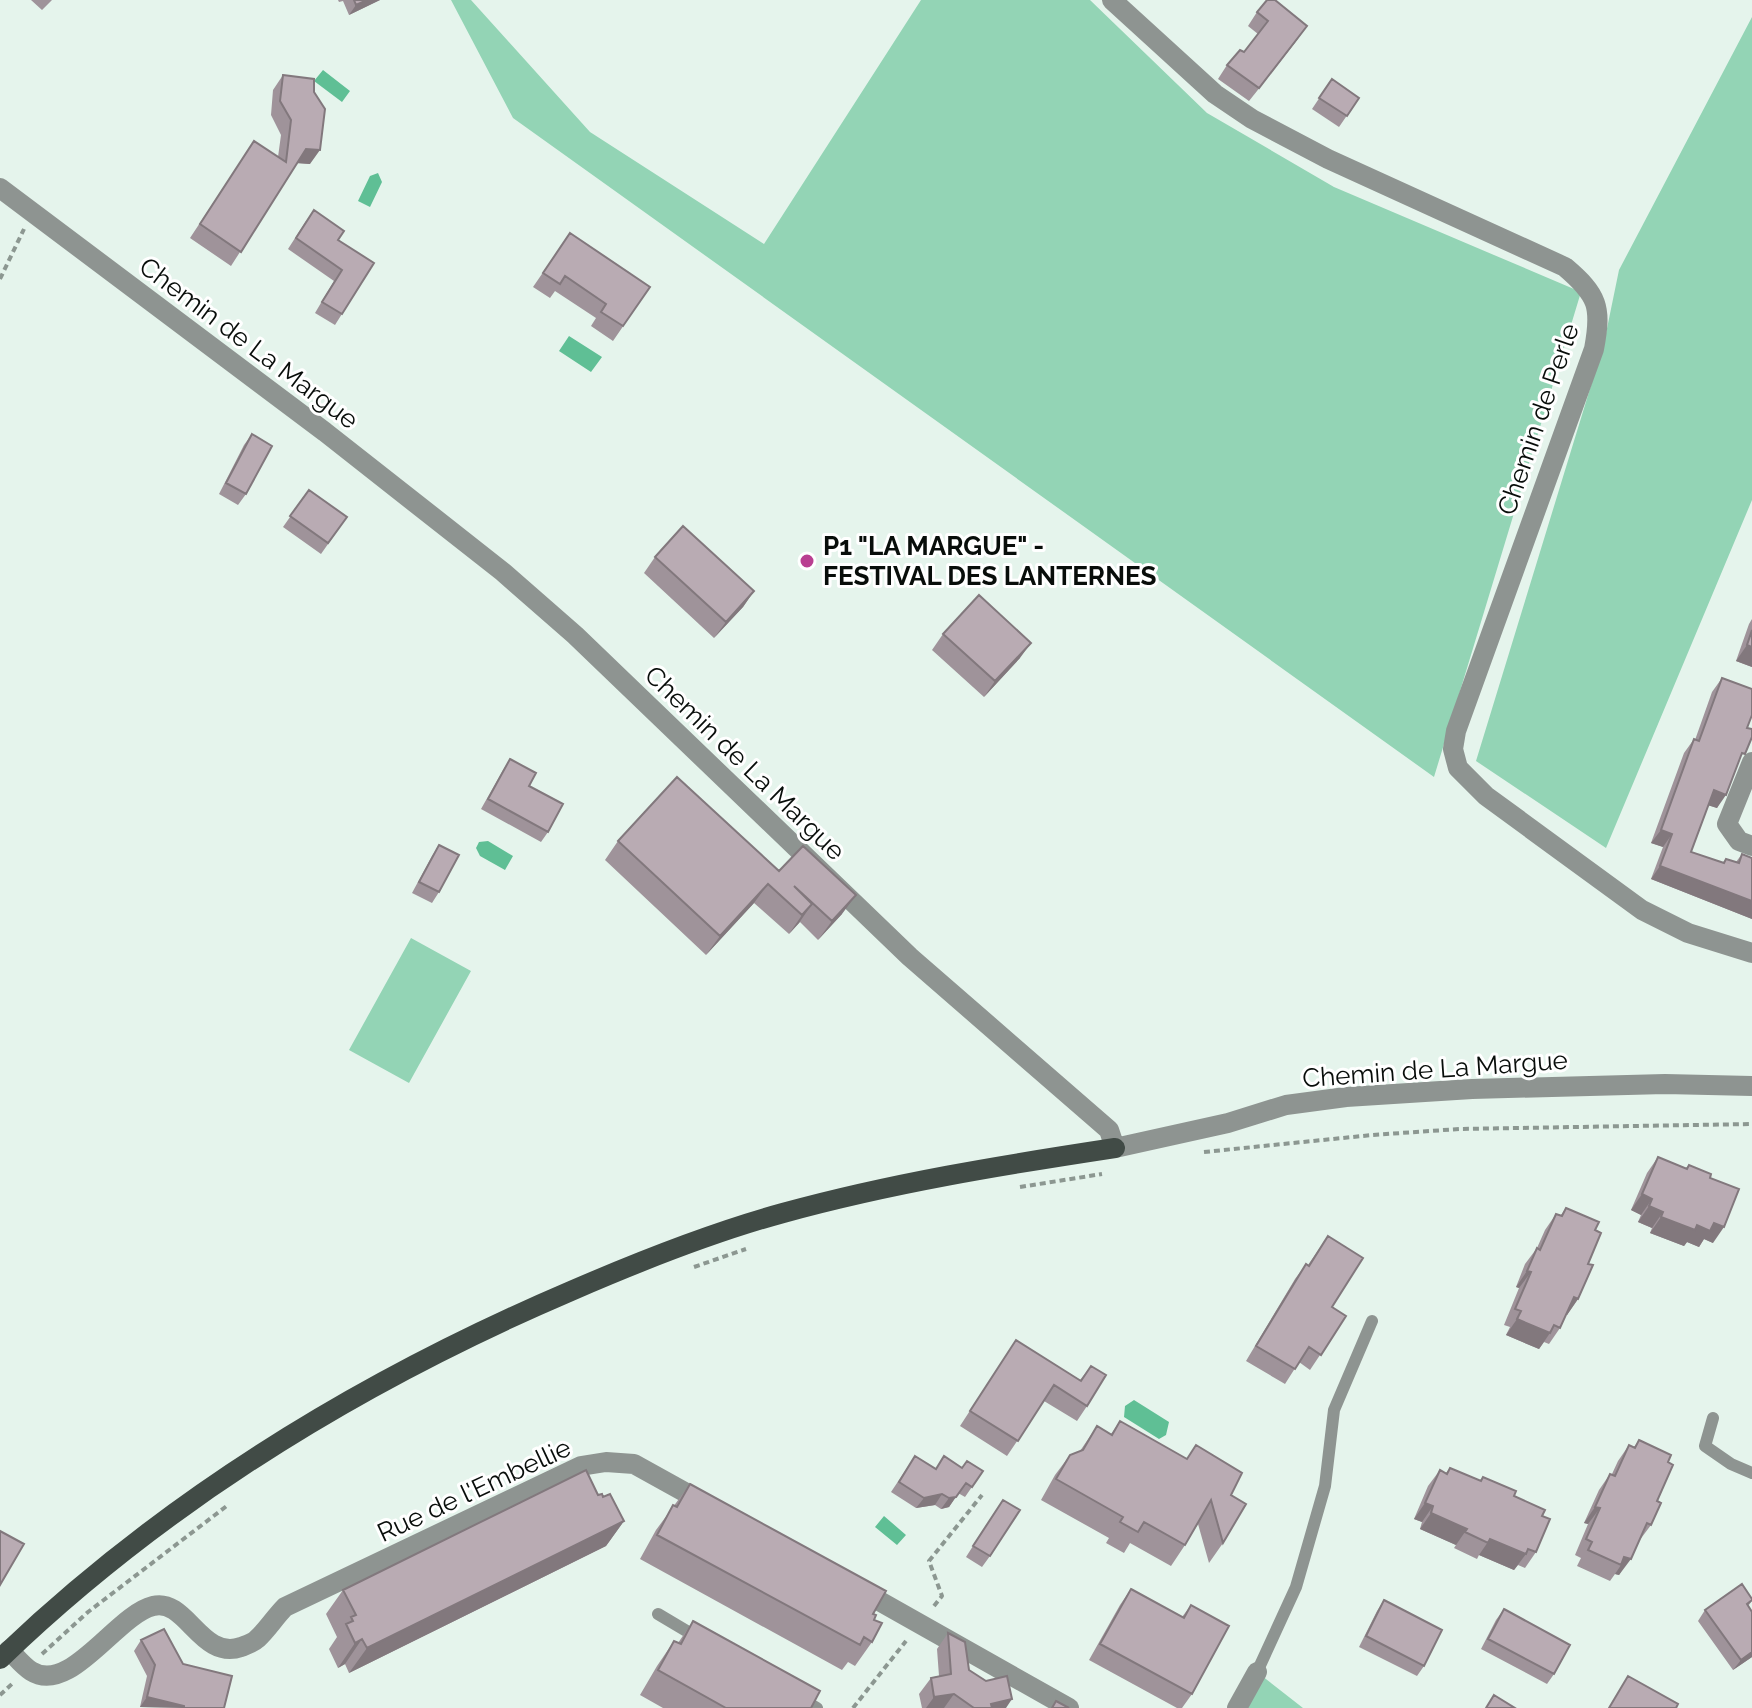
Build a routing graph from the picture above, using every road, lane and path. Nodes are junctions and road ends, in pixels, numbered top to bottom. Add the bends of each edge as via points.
1 (1112, 0) edge
2 (0, 188) edge
3 (33, 213) junction
4 (0, 279) edge
5 (1752, 762) edge
6 (1752, 846) edge
7 (1752, 953) edge
8 (1752, 1086) edge
9 (1752, 1124) edge
10 (1115, 1148) junction
11 (1200, 1153) dead end
12 (1109, 1173) dead end
13 (1008, 1188) dead end
14 (746, 1249) dead end
15 (689, 1269) dead end
16 (1372, 1321) dead end
17 (1713, 1418) dead end
18 (1752, 1473) edge
19 (982, 1495) dead end
20 (238, 1498) dead end
21 (729, 1517) edge
22 (837, 1578) edge
23 (658, 1614) dead end
24 (919, 1623) junction
25 (711, 1646) edge
26 (4, 1654) edge
27 (39, 1657) dead end
28 (1257, 1672) joint
29 (17, 1679) dead end
30 (791, 1692) edge
31 (0, 1695) edge
32 (817, 1708) edge
33 (853, 1708) edge
34 (1069, 1708) edge
35 (1237, 1708) edge

1 - 7 street, Chemin de Perle via 1215,94 1252,119 1565,267 1587,286 1599,321 1594,349 1453,749 1458,768 1486,796 1642,910 1688,933
2 - 3 street, Chemin de La Margue
3 - 4 path
3 - 10 street, Chemin de La Margue via 338,442 527,593 910,957 1109,1130
5 - 6 street via 1727,824 1739,841
8 - 10 street, Chemin de La Margue via 1517,1088 1346,1097 1286,1105
9 - 11 path via 1459,1129
10 - 26 main road via 918,1179 781,1214 654,1255 511,1316 383,1380 257,1456 102,1570
12 - 13 path
14 - 15 path
16 - 28 lane via 1334,1410 1325,1486 1296,1587
17 - 18 lane via 1705,1446
19 - 24 path via 929,1561 942,1596
20 - 27 path via 88,1612
21 - 26 street, Rue de l'Embellie via 634,1464 581,1466 285,1607 256,1640 235,1649 214,1646 164,1604 134,1613 62,1674 33,1673
22 - 24 street
23 - 25 lane
24 - 33 path
24 - 34 street
28 - 35 street
29 - 31 path
30 - 32 lane

